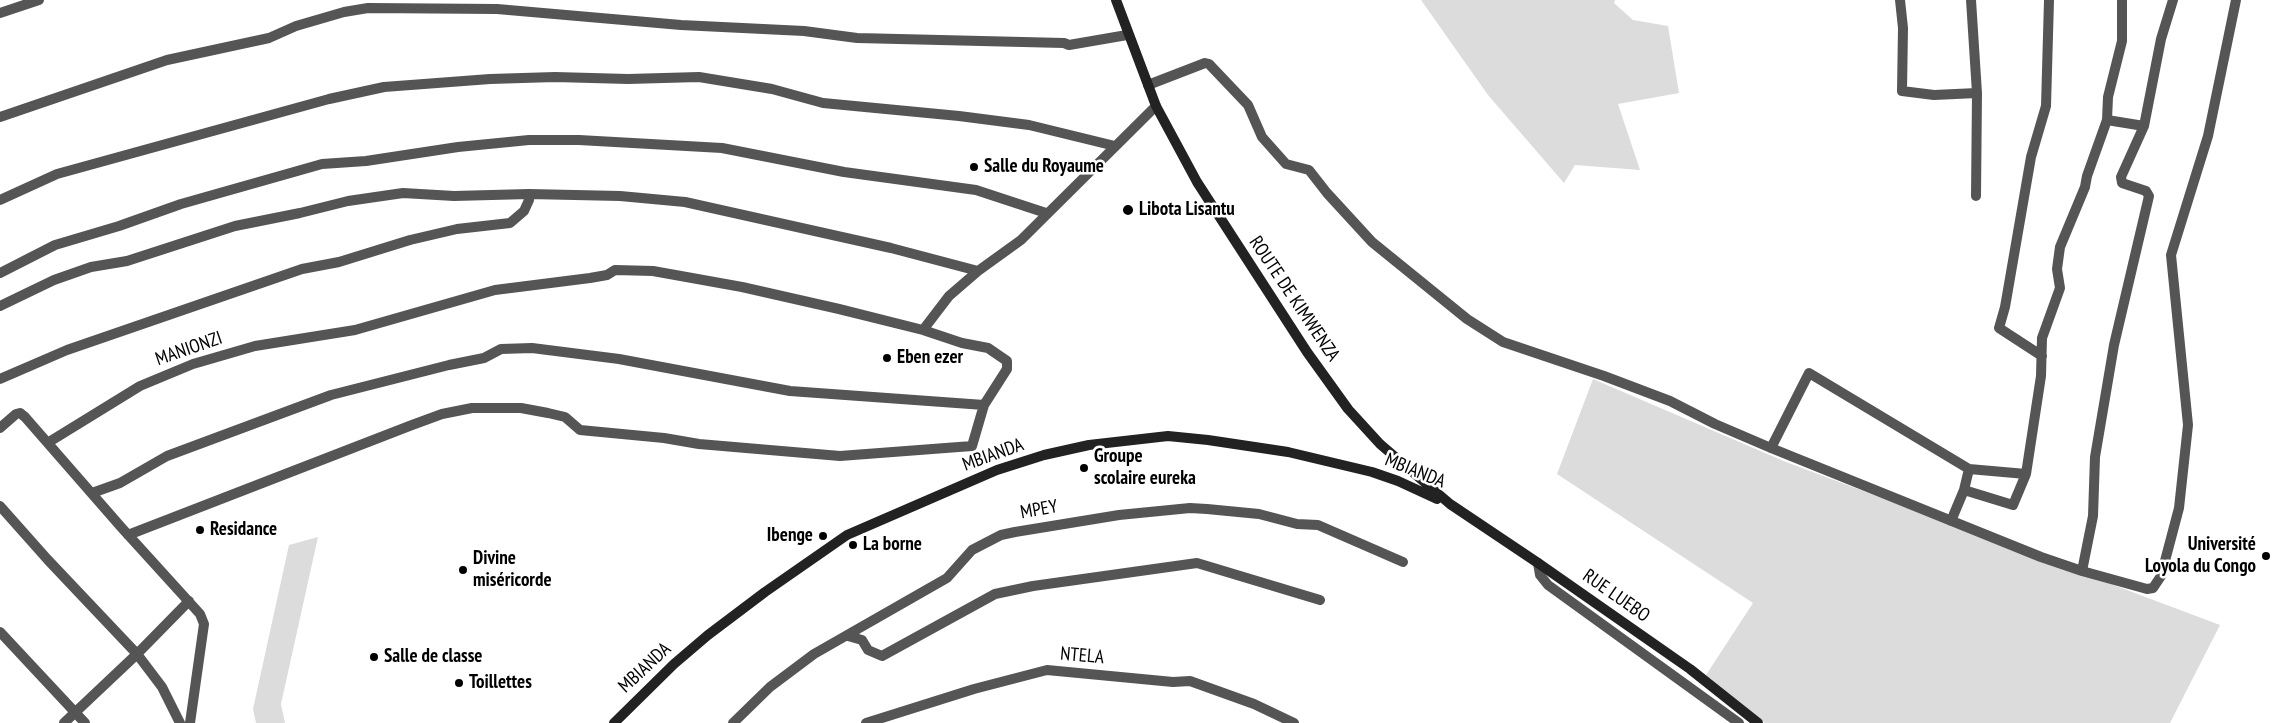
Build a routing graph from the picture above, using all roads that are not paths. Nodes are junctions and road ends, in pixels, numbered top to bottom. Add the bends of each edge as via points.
1 (39, 0) edge
2 (1116, 0) edge
3 (1900, 0) edge
4 (1971, 0) edge
5 (2049, 0) edge
6 (2122, 0) edge
7 (2173, 0) edge
8 (2236, 0) edge
9 (0, 13) edge
10 (1127, 35) junction
11 (1148, 85) junction
12 (1977, 93) junction
13 (1156, 106) junction
14 (0, 117) edge
15 (2107, 120) junction
16 (2144, 126) junction
17 (1115, 146) junction
18 (529, 194) junction
19 (1976, 196) dead end
20 (0, 200) edge
21 (1046, 213) junction
22 (978, 271) junction
23 (0, 272) edge
24 (0, 306) edge
25 (923, 330) junction
26 (2042, 356) junction
27 (0, 379) edge
28 (984, 404) junction
29 (0, 428) edge
30 (49, 442) junction
31 (1771, 448) junction
32 (1969, 469) junction
33 (2026, 474) junction
34 (1964, 490) junction
35 (92, 493) junction
36 (1450, 504) junction
37 (0, 506) edge
38 (1951, 521) junction
39 (128, 535) junction
40 (1403, 562) dead end
41 (1538, 563) junction
42 (2082, 571) junction
43 (1320, 600) dead end
44 (189, 601) junction
45 (0, 632) edge
46 (848, 636) junction
47 (137, 654) junction
48 (75, 712) junction
49 (64, 723) edge
50 (85, 723) edge
51 (180, 723) edge
52 (190, 723) edge
53 (614, 723) edge
54 (733, 723) edge
55 (866, 723) edge
56 (1294, 723) edge
57 (1739, 723) edge
58 (1758, 723) edge

1 - 9 street
2 - 10 street, ROUTE DE KIMWENZA
3 - 12 street via 1902,91 1934,95
4 - 12 street
5 - 26 street via 2046,106 2031,157 1999,328
6 - 15 street via 2122,41 2108,97
7 - 16 street via 2160,39
8 - 42 street via 2208,136 2171,255 2188,425 2179,508 2161,576 2153,588 2147,588
10 - 11 street, ROUTE DE KIMWENZA
10 - 14 street via 1069,45 857,38 804,31 681,25 497,9 368,8 296,26 269,38 167,60
11 - 13 street, ROUTE DE KIMWENZA
11 - 31 street via 1209,64 1248,104 1262,137 1286,164 1310,170 1327,194 1372,242 1466,319 1503,342 1670,401
12 - 19 street
13 - 17 street
13 - 36 street, ROUTE DE KIMWENZA via 1217,215 1348,409 1380,444
15 - 16 street
15 - 26 street via 2060,248 2057,269 2060,288 2044,330
16 - 42 street via 2120,180 2146,191 2149,196 2114,345 2095,457 2093,516
17 - 20 street via 1029,125 823,103 772,89 699,77 482,80 384,87 329,99 57,174
17 - 21 street
18 - 22 street via 620,196 685,202
18 - 24 street via 454,196 404,193 348,201 235,226 127,261 90,267
18 - 27 street via 524,211 510,223 457,228 339,262 302,269 67,350
21 - 22 street via 1010,250
21 - 23 street via 976,190 844,172 722,148 529,140 322,164 181,204 55,245
22 - 25 street via 949,296
25 - 28 street, MANIONZI via 988,348 1007,361 1007,369
25 - 30 street, MANIONZI via 769,293 634,269 615,270 590,278 495,290 355,330 255,346 166,373
26 - 33 street
28 - 35 street via 790,391 619,359 532,348 501,349 484,358 331,395 168,456 120,483
28 - 39 street via 972,446 854,456 580,430 565,417 548,413 521,408 472,408 412,425
29 - 30 street via 20,413
30 - 35 street
31 - 32 street via 1809,373
31 - 38 street
32 - 33 street
32 - 34 street
33 - 34 street via 2013,505
34 - 38 street
35 - 39 street
36 - 41 street, RUE LUEBO
36 - 53 street, MBIANDA via 1372,472 1288,452 1208,440 1158,437 1089,445 1044,455 988,474 847,535 708,635
37 - 47 street
38 - 42 street
39 - 44 street
40 - 46 street, MPEY via 1318,525 1259,514 1190,508 1096,518 1001,535 972,550 947,578
41 - 57 street via 1540,575 1548,585
41 - 58 street, RUE LUEBO via 1690,669
43 - 46 street via 1197,563 995,594 882,656 868,650 862,640
44 - 47 street
44 - 52 street via 204,624
45 - 48 street
46 - 54 street, MPEY via 814,654 770,687
47 - 48 street
47 - 51 street via 162,687
48 - 49 street
48 - 50 street
55 - 56 street, NTELA via 1047,670 1190,681 1254,704

